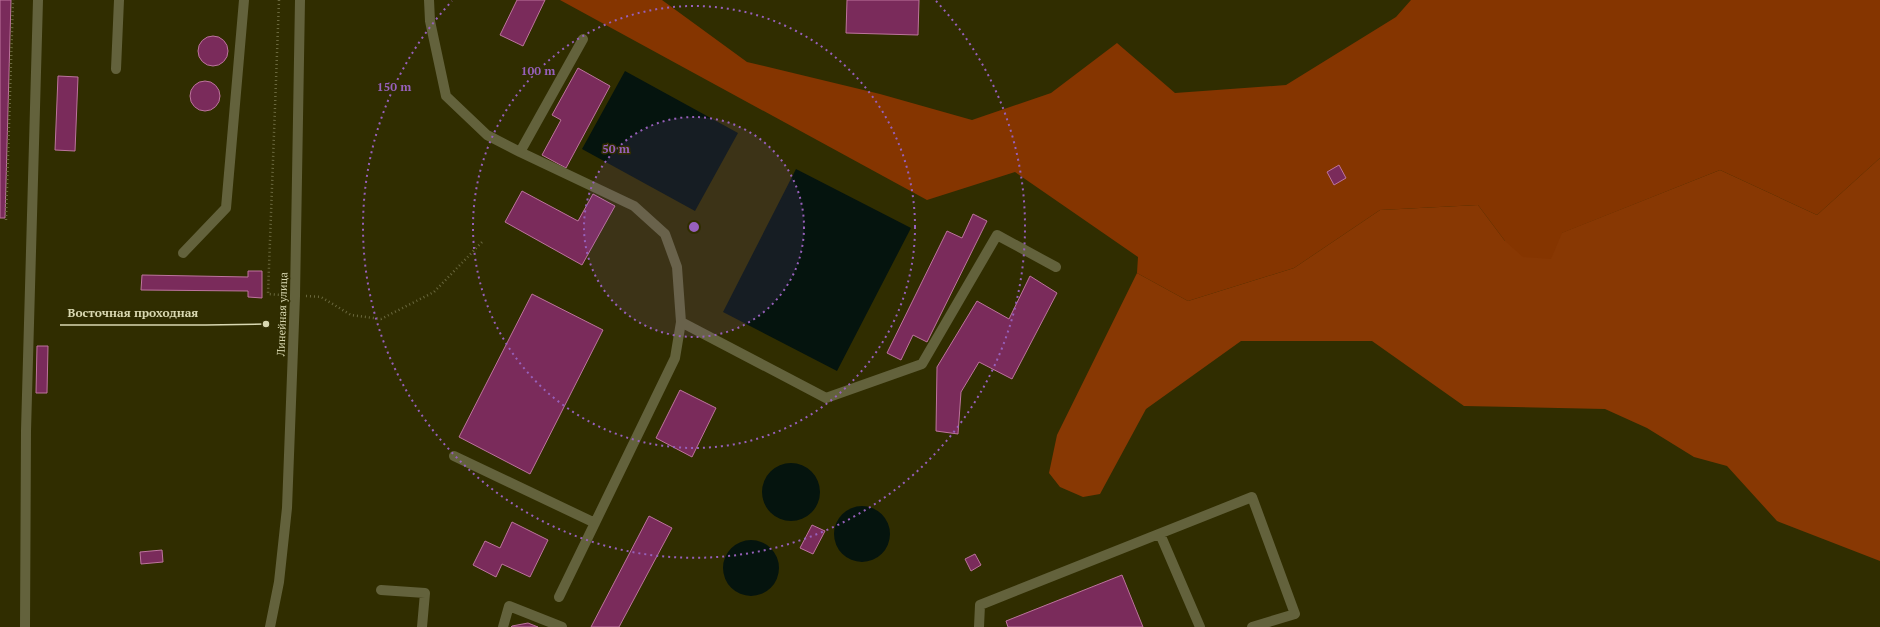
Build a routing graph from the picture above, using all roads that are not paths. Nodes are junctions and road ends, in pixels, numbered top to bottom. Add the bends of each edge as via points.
1 (38, 0) edge
2 (119, 0) edge
3 (244, 0) edge
4 (300, 0) edge
5 (429, 0) edge
6 (583, 39) dead end
7 (116, 69) dead end
8 (520, 152) junction
9 (183, 253) dead end
10 (1056, 267) dead end
11 (681, 322) junction
12 (454, 456) dead end
13 (595, 523) junction
14 (1160, 534) junction
15 (381, 590) dead end
16 (559, 597) dead end
17 (25, 627) edge
18 (270, 627) edge
19 (422, 627) edge
20 (503, 627) edge
21 (562, 627) edge
22 (979, 627) edge
23 (1200, 627) edge
24 (1252, 627) edge

1 - 17 street via 26,430
2 - 7 street
3 - 9 street via 226,208
4 - 18 street, Линейная улица via 296,288 287,508 279,582
5 - 8 street via 430,21 446,96 487,135
6 - 8 street
8 - 11 street via 634,206 665,234 678,267
10 - 11 street via 997,235 922,364 826,398
11 - 13 street via 675,358
12 - 13 street
13 - 16 street
14 - 22 street via 980,605
14 - 23 street
14 - 24 street via 1252,497 1295,614
15 - 19 street via 424,593
20 - 21 street via 509,606

